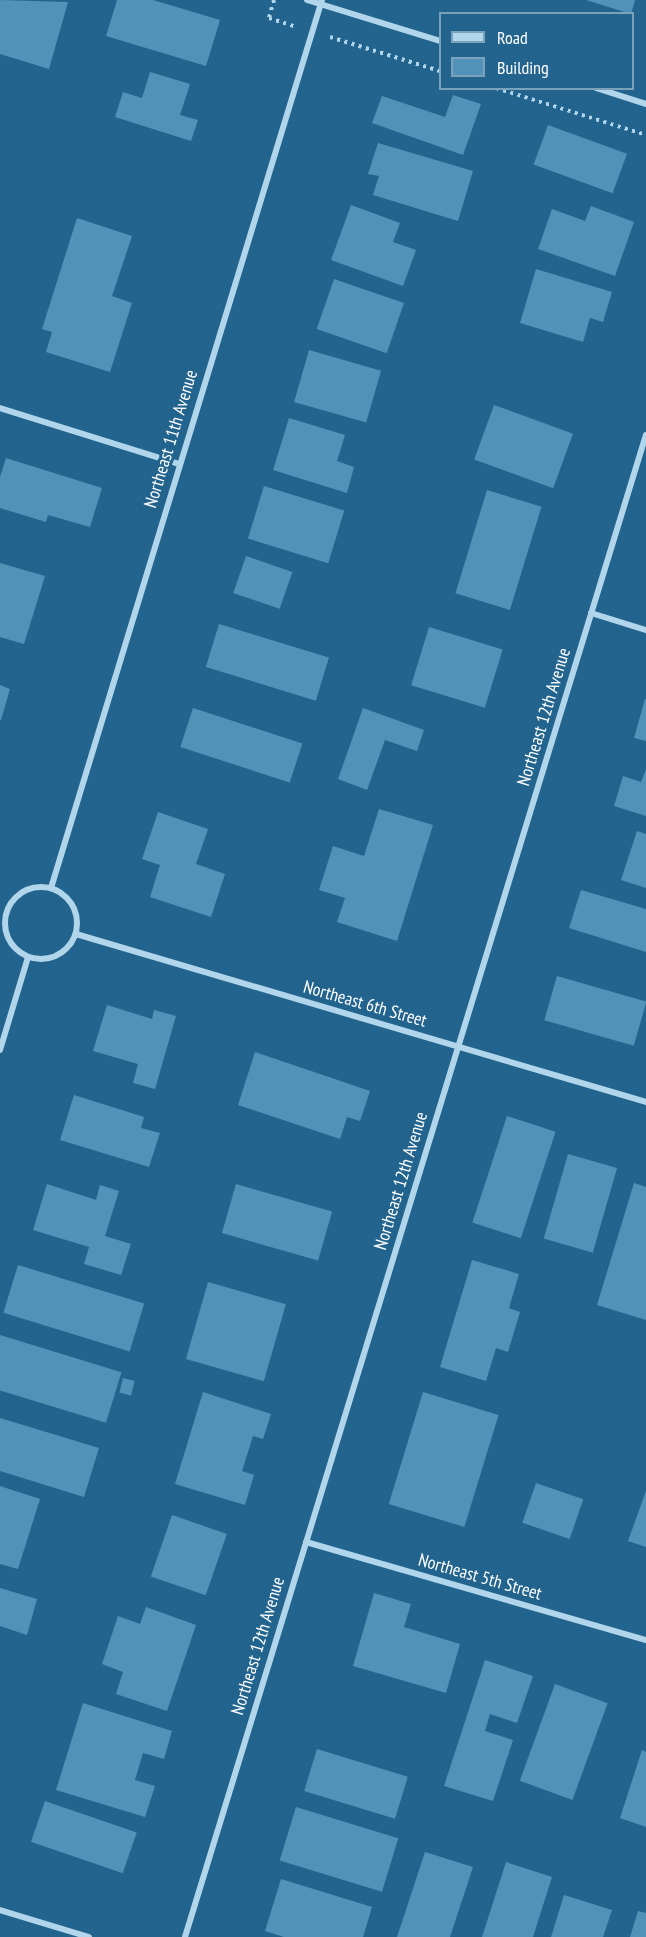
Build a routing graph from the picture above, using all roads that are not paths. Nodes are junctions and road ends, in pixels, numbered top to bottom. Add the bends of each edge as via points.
1 (307, 0) edge
2 (322, 2) edge
3 (439, 40) edge
4 (602, 90) edge
5 (646, 104) edge
6 (0, 408) edge
7 (646, 435) edge
8 (179, 464) junction
9 (591, 613) junction
10 (646, 630) edge
11 (51, 888) junction
12 (3, 910) edge
13 (76, 934) junction
14 (28, 957) junction
15 (458, 1047) junction
16 (0, 1050) edge
17 (646, 1102) edge
18 (306, 1542) junction
19 (646, 1640) edge
20 (0, 1910) edge
21 (89, 1937) edge
22 (185, 1937) edge

1 - 2 street
2 - 3 street
2 - 8 street, Northeast 11th Avenue
4 - 5 street
6 - 8 street
7 - 9 street, Northeast 12th Avenue
8 - 11 street, Northeast 11th Avenue
9 - 10 street
9 - 15 street, Northeast 12th Avenue
11 - 12 street via 20,892
11 - 13 street via 72,903 77,915
12 - 14 street via 11,944
13 - 14 street via 66,950 56,956 43,960
13 - 15 street, Northeast 6th Street
14 - 16 street
15 - 17 street, Northeast 6th Street
15 - 18 street, Northeast 12th Avenue
18 - 19 street, Northeast 5th Street
18 - 22 street, Northeast 12th Avenue
20 - 21 street

